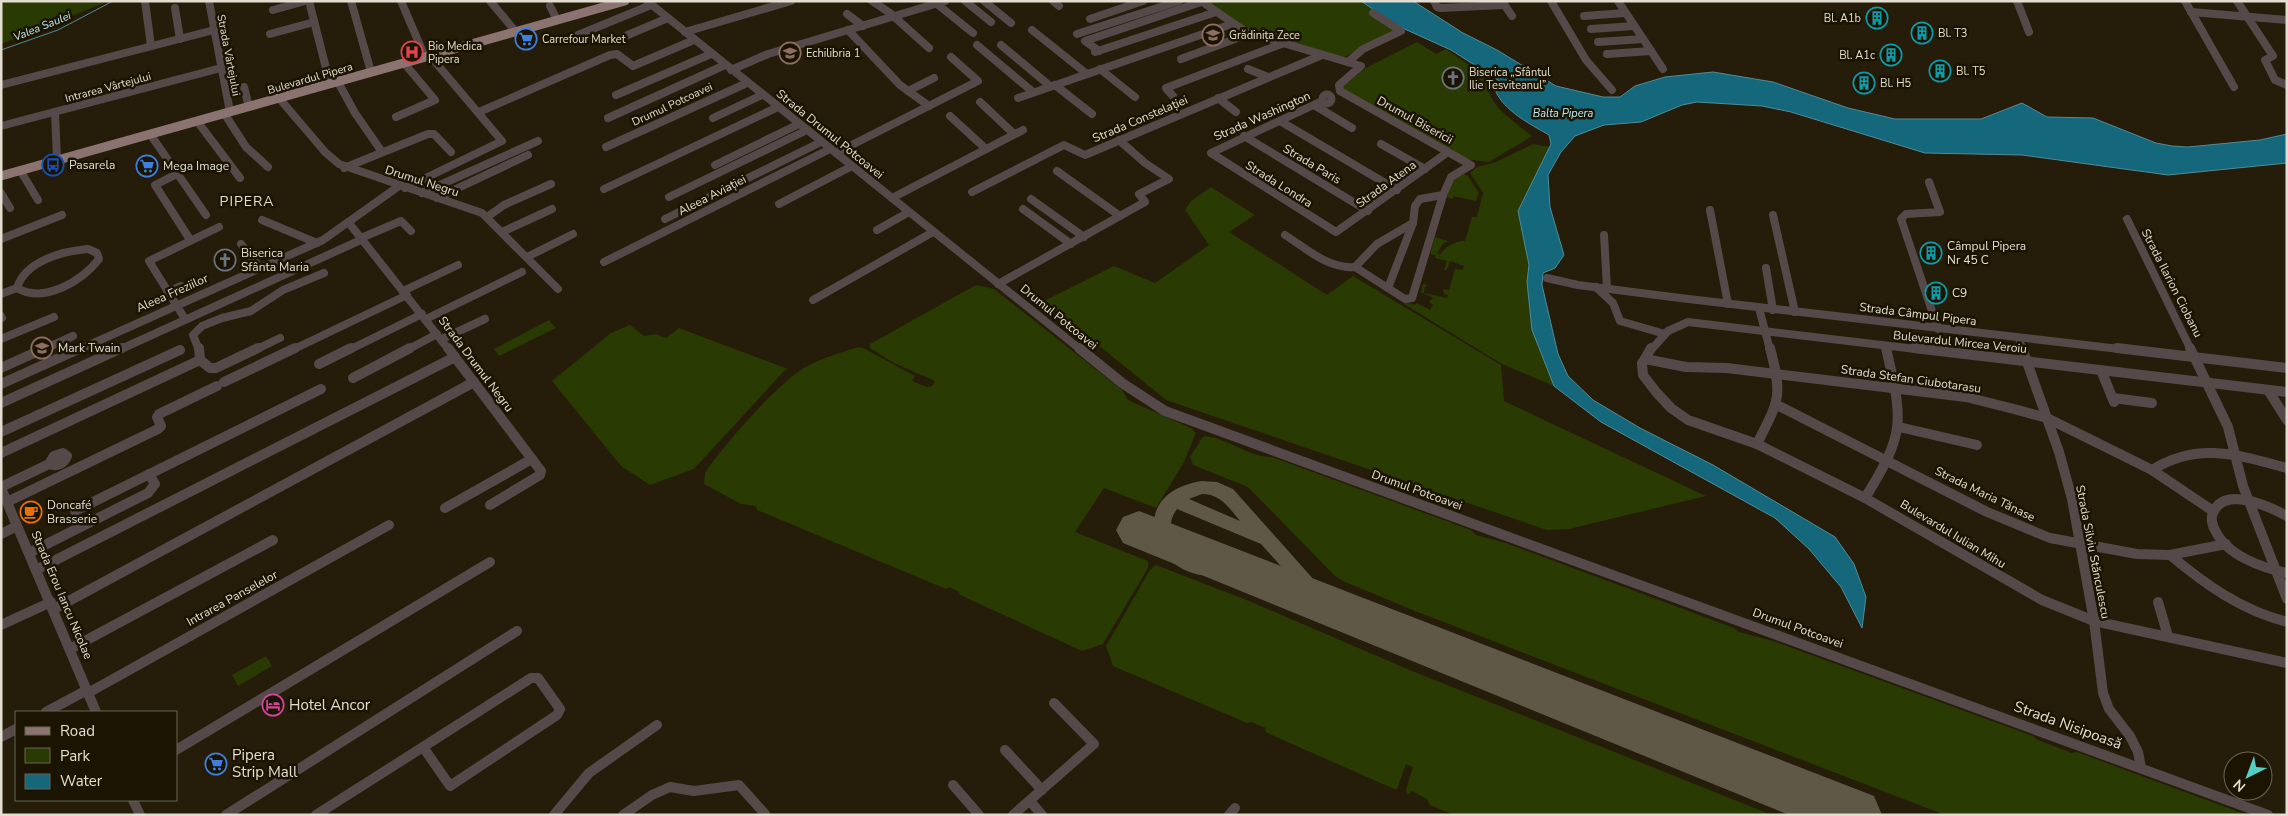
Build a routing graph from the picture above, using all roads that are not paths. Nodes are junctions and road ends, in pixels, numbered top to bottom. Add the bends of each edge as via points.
1 (145, 1) edge
2 (209, 1) edge
3 (305, 1) edge
4 (309, 1) edge
5 (351, 1) edge
6 (401, 1) edge
7 (490, 1) edge
8 (625, 1) edge
9 (791, 1) edge
10 (872, 1) edge
11 (945, 1) edge
12 (965, 1) edge
13 (984, 1) edge
14 (1052, 1) edge
15 (1143, 1) edge
16 (1179, 1) edge
17 (1201, 1) edge
18 (1434, 1) edge
19 (1551, 1) edge
20 (2017, 1) edge
21 (2185, 1) edge
22 (2237, 1) edge
23 (610, 3) edge
24 (649, 3) edge
25 (1503, 3) edge
26 (1616, 3) edge
27 (937, 4) junction
28 (1467, 4) edge
29 (550, 6) dead end
30 (1059, 6) dead end
31 (175, 8) dead end
32 (272, 10) dead end
33 (1216, 12) junction
34 (2191, 12) junction
35 (1373, 13) dead end
36 (1622, 13) junction
37 (847, 14) dead end
38 (894, 16) junction
39 (1512, 16) dead end
40 (1584, 16) dead end
41 (2248, 17) junction
42 (668, 18) junction
43 (1090, 18) dead end
44 (557, 20) junction
45 (2287, 20) edge
46 (314, 22) junction
47 (991, 22) dead end
48 (1011, 23) dead end
49 (1232, 24) junction
50 (863, 26) junction
51 (1631, 26) junction
52 (1591, 28) dead end
53 (214, 30) junction
54 (848, 30) junction
55 (1032, 30) dead end
56 (516, 32) junction
57 (685, 32) junction
58 (2029, 32) dead end
59 (973, 33) dead end
60 (1251, 33) junction
61 (270, 34) dead end
62 (1077, 34) dead end
63 (578, 35) dead end
64 (623, 37) dead end
65 (180, 39) junction
66 (1640, 39) junction
67 (694, 40) junction
68 (1598, 42) dead end
69 (1284, 43) junction
70 (977, 45) dead end
71 (1001, 45) dead end
72 (151, 46) junction
73 (929, 48) dead end
74 (1086, 48) dead end
75 (1648, 51) junction
76 (711, 54) junction
77 (1607, 54) dead end
78 (1322, 55) junction
79 (428, 56) junction
80 (951, 58) dead end
81 (1100, 58) junction
82 (1181, 59) dead end
83 (1348, 62) junction
84 (404, 63) junction
85 (221, 68) junction
86 (728, 68) junction
87 (1100, 69) junction
88 (1248, 69) dead end
89 (1663, 69) dead end
90 (371, 72) junction
91 (1087, 74) junction
92 (1268, 77) junction
93 (934, 78) dead end
94 (747, 82) junction
95 (334, 83) junction
96 (1, 85) edge
97 (1052, 85) junction
98 (2287, 86) edge
99 (244, 87) dead end
100 (2234, 87) dead end
101 (1612, 90) dead end
102 (908, 91) junction
103 (1340, 91) junction
104 (1033, 92) junction
105 (616, 95) dead end
106 (762, 95) junction
107 (1173, 96) dead end
108 (1135, 97) dead end
109 (279, 98) junction
110 (1018, 98) dead end
111 (1218, 98) junction
112 (1322, 101) joint
113 (980, 102) dead end
114 (1314, 105) junction
115 (248, 106) junction
116 (929, 106) junction
117 (778, 107) junction
118 (55, 112) junction
119 (227, 112) junction
120 (479, 112) junction
121 (1236, 112) dead end
122 (1092, 114) dead end
123 (950, 116) dead end
124 (396, 117) dead end
125 (608, 118) dead end
126 (713, 118) dead end
127 (1280, 120) junction
128 (197, 121) junction
129 (799, 124) junction
130 (1, 126) edge
131 (1352, 128) dead end
132 (807, 130) junction
133 (1023, 130) dead end
134 (150, 134) junction
135 (1014, 134) junction
136 (1244, 136) junction
137 (1119, 140) junction
138 (538, 141) dead end
139 (821, 142) junction
140 (1381, 144) dead end
141 (606, 147) dead end
142 (986, 149) junction
143 (833, 151) junction
144 (382, 152) junction
145 (451, 152) dead end
146 (1210, 152) joint
147 (1448, 152) junction
148 (528, 155) dead end
149 (57, 160) junction
150 (715, 165) dead end
151 (852, 166) junction
152 (268, 167) dead end
153 (344, 168) junction
154 (1425, 169) junction
155 (20, 170) junction
156 (1057, 171) dead end
157 (177, 174) junction
158 (1, 176) edge
159 (240, 178) dead end
160 (1078, 181) dead end
161 (1930, 182) dead end
162 (551, 184) dead end
163 (402, 187) junction
164 (604, 189) dead end
165 (1397, 190) junction
166 (972, 192) dead end
167 (1, 193) edge
168 (422, 193) junction
169 (1443, 194) junction
170 (437, 198) junction
171 (669, 198) dead end
172 (892, 198) junction
173 (1031, 199) dead end
174 (38, 200) dead end
175 (779, 204) dead end
176 (10, 208) dead end
177 (552, 209) dead end
178 (1023, 209) dead end
179 (1710, 210) dead end
180 (1368, 211) junction
181 (909, 212) junction
182 (62, 215) dead end
183 (206, 215) dead end
184 (1122, 215) junction
185 (1773, 215) dead end
186 (487, 217) junction
187 (666, 219) dead end
188 (2127, 219) dead end
189 (262, 220) dead end
190 (1413, 223) junction
191 (349, 224) junction
192 (219, 227) dead end
193 (877, 230) dead end
194 (411, 231) dead end
195 (502, 232) junction
196 (933, 232) junction
197 (1336, 232) joint
198 (573, 234) dead end
199 (1285, 235) dead end
200 (1604, 235) dead end
201 (1084, 237) junction
202 (189, 238) dead end
203 (362, 238) junction
204 (1, 239) edge
205 (317, 243) junction
206 (241, 244) dead end
207 (1071, 244) junction
208 (527, 257) junction
209 (604, 262) dead end
210 (458, 265) dead end
211 (1355, 267) junction
212 (260, 268) junction
213 (1766, 268) dead end
214 (522, 272) dead end
215 (324, 273) dead end
216 (1547, 278) dead end
217 (998, 284) junction
218 (181, 286) dead end
219 (1596, 287) junction
220 (17, 288) junction
221 (1388, 288) junction
222 (1607, 288) junction
223 (558, 289) dead end
224 (167, 292) junction
225 (405, 293) junction
226 (1, 294) edge
227 (814, 300) dead end
228 (1728, 304) junction
229 (176, 305) junction
230 (1759, 308) junction
231 (1773, 310) junction
232 (1796, 312) junction
233 (54, 317) dead end
234 (424, 317) junction
235 (185, 319) junction
236 (484, 319) dead end
237 (1938, 329) junction
238 (1767, 332) junction
239 (1665, 334) junction
240 (73, 336) dead end
241 (439, 337) junction
242 (280, 338) dead end
243 (2019, 338) junction
244 (1, 340) edge
245 (1885, 346) junction
246 (180, 350) dead end
247 (455, 357) junction
248 (2196, 358) junction
249 (200, 360) junction
250 (1644, 361) junction
251 (2026, 362) junction
252 (319, 364) dead end
253 (1, 368) edge
254 (2287, 368) edge
255 (2100, 370) junction
256 (1777, 374) junction
257 (353, 378) dead end
258 (474, 382) junction
259 (2209, 383) junction
260 (1, 384) edge
261 (1894, 387) junction
262 (321, 389) dead end
263 (2268, 390) junction
264 (2287, 392) edge
265 (1, 403) edge
266 (2152, 404) dead end
267 (1777, 406) junction
268 (2047, 418) junction
269 (2287, 420) edge
270 (1899, 427) junction
271 (1, 432) edge
272 (1757, 444) junction
273 (1977, 445) dead end
274 (1, 452) edge
275 (2236, 456) junction
276 (532, 459) junction
277 (1888, 460) junction
278 (50, 464) dead end
279 (2287, 468) edge
280 (2152, 470) junction
281 (150, 474) junction
282 (1, 488) edge
283 (1865, 498) junction
284 (2250, 500) junction
285 (5, 505) edge
286 (490, 505) dead end
287 (445, 508) dead end
288 (75, 511) dead end
289 (2213, 511) junction
290 (2287, 516) edge
291 (389, 525) dead end
292 (17, 526) junction
293 (1, 534) edge
294 (273, 540) dead end
295 (2226, 544) junction
296 (2080, 545) junction
297 (29, 553) junction
298 (2170, 555) junction
299 (490, 562) dead end
300 (36, 570) junction
301 (2283, 573) edge
302 (2287, 599) edge
303 (2158, 602) dead end
304 (52, 605) junction
305 (2094, 621) junction
306 (2287, 622) edge
307 (1, 625) edge
308 (517, 631) dead end
309 (2168, 636) junction
310 (70, 649) junction
311 (1858, 663) joint
312 (2287, 663) edge
313 (87, 691) junction
314 (1054, 703) dead end
315 (48, 711) edge
316 (96, 711) edge
317 (657, 725) dead end
318 (15, 730) edge
319 (1, 737) edge
320 (422, 746) junction
321 (178, 749) edge
322 (1005, 750) dead end
323 (2141, 768) junction
324 (953, 785) dead end
325 (1042, 790) junction
326 (133, 801) edge
327 (1030, 801) junction
328 (765, 814) edge
329 (140, 815) edge
330 (226, 815) edge
331 (316, 815) edge
332 (554, 815) edge
333 (623, 815) edge
334 (979, 815) edge
335 (1013, 815) edge
336 (1042, 815) edge
337 (2268, 815) edge

1 - 72 street
2 - 53 street, Strada Vârtejului
3 - 32 street
4 - 46 street
5 - 90 street
6 - 79 street
7 - 56 street
8 - 23 main road, Bulevardul Pipera
9 - 57 street
10 - 38 street
11 - 27 street
12 - 47 street
13 - 48 street
14 - 30 street
15 - 43 street
16 - 62 street
17 - 33 street
17 - 81 street via 1085,41
18 - 28 street via 1441,8
19 - 101 street via 1603,83
20 - 58 street
21 - 34 street
22 - 41 street
23 - 44 main road, Bulevardul Pipera
24 - 42 street, Strada Drumul Potcoavei
24 - 63 street
25 - 28 street
25 - 39 street
26 - 36 street
27 - 38 street
27 - 59 street
29 - 44 street
31 - 65 street
33 - 49 street
33 - 81 street
34 - 41 street
34 - 100 street
35 - 83 street via 1401,31 1363,49
36 - 40 street
36 - 51 street
37 - 50 street
38 - 50 street
38 - 73 street
41 - 45 street
41 - 98 street via 2273,56 2265,60 2275,80
42 - 57 street, Strada Drumul Potcoavei
42 - 64 street
44 - 56 main road, Bulevardul Pipera
46 - 61 street
46 - 95 street
49 - 60 street
49 - 81 street
50 - 54 street
51 - 52 street
51 - 66 street
53 - 65 street
53 - 85 street, Strada Vârtejului
54 - 86 street
54 - 102 street
55 - 91 street
56 - 79 main road, Bulevardul Pipera
57 - 67 street, Strada Drumul Potcoavei
60 - 69 street
60 - 82 street
65 - 72 street
66 - 68 street
66 - 75 street
67 - 76 street, Strada Drumul Potcoavei
67 - 120 street via 633,66 617,54 610,55
69 - 78 street
69 - 107 street via 1166,88
70 - 104 street
71 - 97 street
72 - 96 street
74 - 81 street
75 - 77 street
75 - 89 street
76 - 86 street, Strada Drumul Potcoavei
76 - 105 street
78 - 83 street
78 - 92 street, Strada Constelației
79 - 84 main road, Bulevardul Pipera
79 - 120 street
80 - 116 street, Aleea Aviației via 978,81
81 - 87 street
83 - 103 street via 1364,67 1339,85
84 - 90 main road, Bulevardul Pipera
84 - 124 street via 435,100
85 - 118 street, Intrarea Vârtejului
85 - 119 street, Strada Vârtejului
86 - 94 street, Strada Drumul Potcoavei
86 - 125 street
87 - 91 street
87 - 108 street
88 - 92 street
90 - 95 main road, Bulevardul Pipera
91 - 97 street
92 - 111 street, Strada Constelației
93 - 102 street
94 - 106 street, Strada Drumul Potcoavei
94 - 141 street, Drumul Potcoavei
95 - 109 main road, Bulevardul Pipera
95 - 144 street
97 - 104 street
97 - 122 street
99 - 115 street
102 - 116 street
103 - 112 street, Strada Washington via 1331,97 1323,97
103 - 147 street, Drumul Bisericii
104 - 110 street
106 - 117 street, Strada Drumul Potcoavei
106 - 126 street
109 - 115 main road, Bulevardul Pipera
109 - 153 street, Drumul Negru via 328,156
111 - 121 street
111 - 137 street, Strada Constelației
112 - 114 street, Strada Washington
113 - 135 street
114 - 127 street, Strada Washington
114 - 131 street
115 - 119 main road, Bulevardul Pipera
116 - 143 street, Aleea Aviației
117 - 129 street, Strada Drumul Potcoavei
117 - 164 street
118 - 130 street, Intrarea Vârtejului
118 - 149 street
119 - 128 main road, Bulevardul Pipera
119 - 152 street via 246,147
120 - 163 street, Aleea Freziilor via 502,141
123 - 142 street
127 - 136 street, Strada Washington
127 - 165 street
128 - 134 main road, Bulevardul Pipera
128 - 159 street
129 - 132 street, Strada Drumul Potcoavei
129 - 150 street
132 - 139 street, Strada Drumul Potcoavei
132 - 171 street
133 - 135 street
134 - 149 main road, Bulevardul Pipera
134 - 157 street
135 - 142 street
136 - 146 street, Strada Washington
136 - 180 street, Strada Paris
137 - 166 street, Strada Constelației via 1083,155 1070,145 1064,145
137 - 184 street via 1145,163 1169,177 1139,194 1145,202
138 - 168 street
139 - 143 street, Strada Drumul Potcoavei
139 - 187 street
140 - 154 street
142 - 172 street
143 - 151 street, Strada Drumul Potcoavei
143 - 209 street, Aleea Aviației
144 - 145 street via 432,134
144 - 153 street
146 - 197 street, Strada Londra
147 - 154 street, Strada Atena
147 - 169 street, Drumul Bisericii via 1471,165 1451,177
148 - 170 street
149 - 155 main road, Bulevardul Pipera
151 - 172 street, Strada Drumul Potcoavei
151 - 175 street
153 - 163 street, Drumul Negru
154 - 165 street, Strada Atena
155 - 158 main road, Bulevardul Pipera
155 - 174 street
156 - 184 street
157 - 183 street
157 - 202 street via 155,185
160 - 184 street
161 - 237 street via 1940,212 1906,214 1900,219
162 - 186 street via 504,205
163 - 168 street, Drumul Negru
163 - 191 street, Aleea Freziilor
165 - 180 street, Strada Atena
167 - 176 street
168 - 170 street, Drumul Negru
169 - 190 street via 1420,199 1415,206
169 - 221 street, Drumul Bisericii via 1412,298 1405,299
170 - 186 street, Drumul Negru
172 - 181 street, Strada Drumul Potcoavei
173 - 201 street
177 - 195 street
178 - 207 street
179 - 228 street
180 - 197 street, Strada Atena
181 - 193 street
181 - 196 street, Strada Drumul Potcoavei
182 - 204 street
184 - 201 street
185 - 232 street
186 - 195 street, Drumul Negru
188 - 248 street, Strada Ilarion Ciobanu
189 - 205 street
190 - 211 street via 1377,244
190 - 221 street
191 - 203 street, Strada Drumul Negru
191 - 205 street, Aleea Freziilor
192 - 224 street via 150,259 149,263
194 - 203 street via 401,221
195 - 208 street, Drumul Negru
196 - 217 street, Strada Drumul Potcoavei
196 - 227 street
198 - 208 street
199 - 211 street via 1324,259 1343,267
200 - 222 street
201 - 207 street
203 - 225 street, Strada Drumul Negru
203 - 235 street
205 - 212 street, Aleea Freziilor
206 - 212 street
207 - 217 street
208 - 223 street, Drumul Negru
210 - 225 street
211 - 221 street, Drumul Bisericii
212 - 229 street, Aleea Freziilor
213 - 231 street
214 - 234 street
215 - 249 street via 284,290 251,311 198,328 193,335
216 - 219 street, Strada Câmpul Pipera
217 - 311 street, Drumul Potcoavei via 1122,383 1165,411
218 - 224 street
219 - 222 street, Strada Câmpul Pipera
219 - 239 street via 1613,303 1620,321
220 - 220 street via 32,294 60,287 90,270 99,256 88,249 60,254 24,273
220 - 226 street
222 - 228 street, Strada Câmpul Pipera
224 - 229 street
225 - 234 street, Strada Drumul Negru
225 - 285 street via 159,414 161,426 158,429
228 - 230 street, Strada Câmpul Pipera
229 - 235 street
229 - 260 street, Aleea Freziilor
230 - 231 street, Strada Câmpul Pipera
230 - 238 street
231 - 232 street, Strada Câmpul Pipera
232 - 237 street, Strada Câmpul Pipera
233 - 244 street
234 - 241 street, Strada Drumul Negru
234 - 252 street
235 - 265 street
236 - 241 street
237 - 243 street, Strada Câmpul Pipera
238 - 239 street, Bulevardul Mircea Veroiu via 1688,322
238 - 245 street, Bulevardul Mircea Veroiu
238 - 256 street
239 - 250 street, Bulevardul Mircea Veroiu via 1651,347
240 - 253 street
241 - 247 street, Strada Drumul Negru
241 - 257 street
242 - 249 street via 216,368 210,368
243 - 248 street, Strada Câmpul Pipera
243 - 251 street, Strada Silviu Stănculescu
245 - 251 street, Bulevardul Mircea Veroiu
245 - 261 street
246 - 271 street
247 - 258 street, Strada Drumul Negru
247 - 300 street
248 - 254 street, Strada Câmpul Pipera
248 - 259 street, Strada Ilarion Ciobanu
249 - 274 street
250 - 256 street, Strada Stefan Ciubotarasu
250 - 272 street, Bulevardul Iulian Mihu via 1643,375 1671,408 1688,420
251 - 255 street, Bulevardul Mircea Veroiu
251 - 268 street, Strada Silviu Stănculescu
255 - 259 street, Bulevardul Mircea Veroiu
255 - 266 street via 2114,400
256 - 261 street, Strada Stefan Ciubotarasu
256 - 267 street
258 - 276 street, Strada Drumul Negru
258 - 304 street
259 - 263 street, Bulevardul Mircea Veroiu
259 - 275 street, Strada Ilarion Ciobanu via 2233,436
261 - 268 street, Strada Stefan Ciubotarasu via 1966,397
261 - 270 street
262 - 281 street
263 - 264 street, Bulevardul Mircea Veroiu
263 - 269 street
267 - 272 street
267 - 277 street, Strada Maria Tănase
268 - 280 street, Strada Stefan Ciubotarasu
268 - 296 street, Strada Silviu Stănculescu via 2072,499
270 - 273 street
270 - 277 street
272 - 283 street, Bulevardul Iulian Mihu
275 - 279 street
275 - 280 street via 2217,452 2181,454
275 - 284 street, Strada Ilarion Ciobanu
276 - 286 street, Strada Drumul Negru via 542,473
276 - 287 street
277 - 283 street
277 - 296 street, Strada Maria Tănase via 1987,512 2050,538
278 - 282 street
280 - 289 street, Strada Stefan Ciubotarasu
281 - 288 street
281 - 297 street via 155,484 148,493
282 - 285 street, Strada Erou Iancu Nicolae
283 - 305 street, Bulevardul Iulian Mihu via 2018,588
284 - 289 street via 2226,501
284 - 290 street
284 - 301 street, Strada Ilarion Ciobanu
285 - 292 street, Strada Erou Iancu Nicolae
289 - 295 street via 2214,526
291 - 313 street, Intrarea Panselelor
292 - 293 street
292 - 297 street, Strada Erou Iancu Nicolae
294 - 310 street
295 - 298 street, Strada Maria Tănase
295 - 301 street via 2250,562
296 - 298 street, Strada Maria Tănase via 2137,554
296 - 305 street, Strada Silviu Stănculescu
297 - 300 street, Strada Erou Iancu Nicolae
298 - 306 street via 2208,587 2234,602 2260,615
299 - 321 street
300 - 304 street, Strada Erou Iancu Nicolae
301 - 302 street, Strada Ilarion Ciobanu
303 - 309 street
304 - 307 street
304 - 310 street, Strada Erou Iancu Nicolae
305 - 309 street, Bulevardul Iulian Mihu
305 - 323 street, Strada Silviu Stănculescu via 2103,693 2109,710 2130,736
308 - 330 street
309 - 312 street, Bulevardul Iulian Mihu
310 - 313 street, Strada Erou Iancu Nicolae
311 - 323 street, Strada Nisipoasă
313 - 315 street, Intrarea Panselelor
313 - 316 street, Strada Erou Iancu Nicolae
314 - 325 street via 1094,744
317 - 332 street via 589,773
318 - 319 street
320 - 320 street via 450,786 557,715 560,709 535,677
320 - 331 street
322 - 325 street
323 - 337 street, Strada Nisipoasă
324 - 334 street
325 - 327 street
326 - 329 street
327 - 335 street
327 - 336 street
328 - 333 street via 739,785 694,791 670,787

